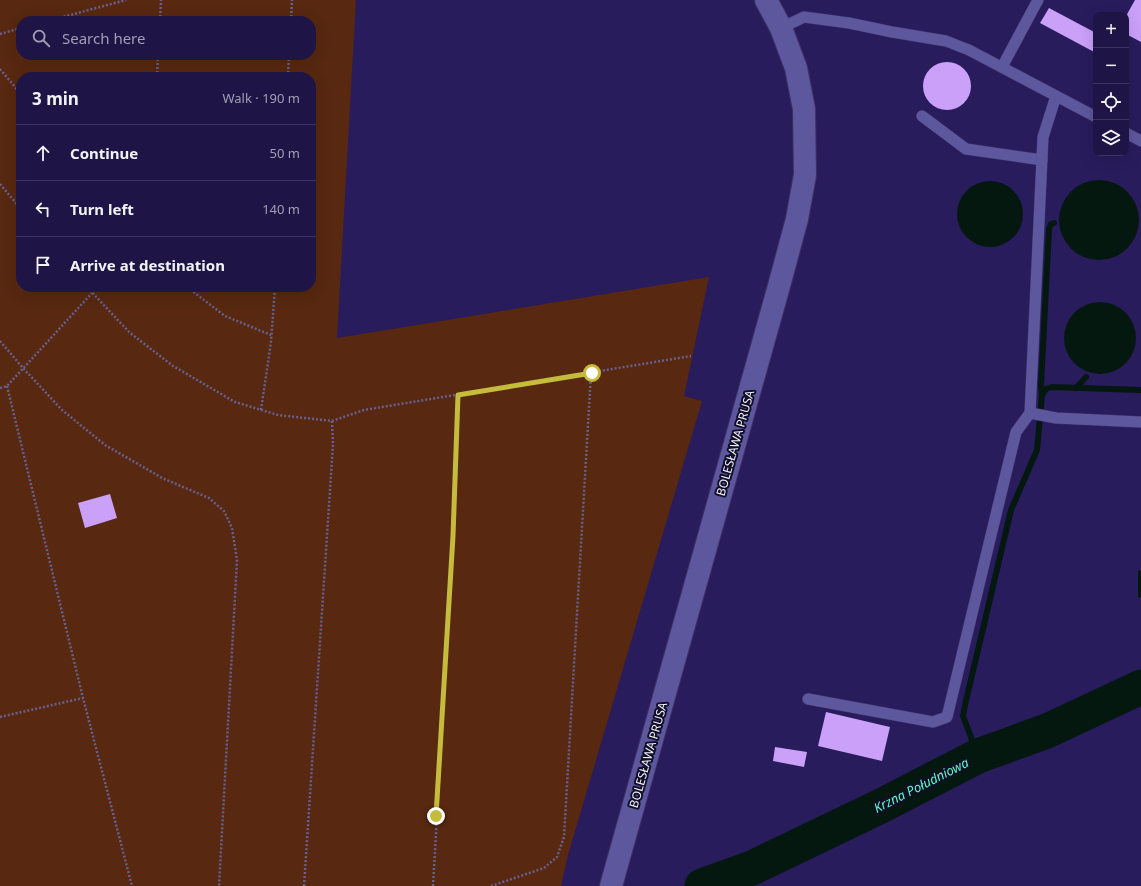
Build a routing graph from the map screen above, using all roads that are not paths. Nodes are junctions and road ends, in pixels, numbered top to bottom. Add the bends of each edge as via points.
1 (766, 0) edge
2 (1038, 0) edge
3 (781, 28) junction
4 (1002, 67) junction
5 (1056, 96) junction
6 (1093, 115) edge
7 (922, 116) dead end
8 (1129, 135) edge
9 (1141, 141) edge
10 (1042, 160) junction
11 (1030, 413) junction
12 (1141, 422) edge
13 (808, 699) dead end
14 (611, 886) edge

1 - 3 street, BOLESŁAWA PRUSA
2 - 4 lane
3 - 4 lane via 804,17 849,22 946,41
3 - 14 street, BOLESŁAWA PRUSA via 796,68 804,109 805,175 797,219
4 - 5 lane
5 - 6 lane
5 - 10 lane via 1043,137
7 - 10 lane via 966,150
8 - 9 lane
10 - 11 lane
11 - 12 lane via 1056,418
11 - 13 lane via 1016,432 947,717 933,722

